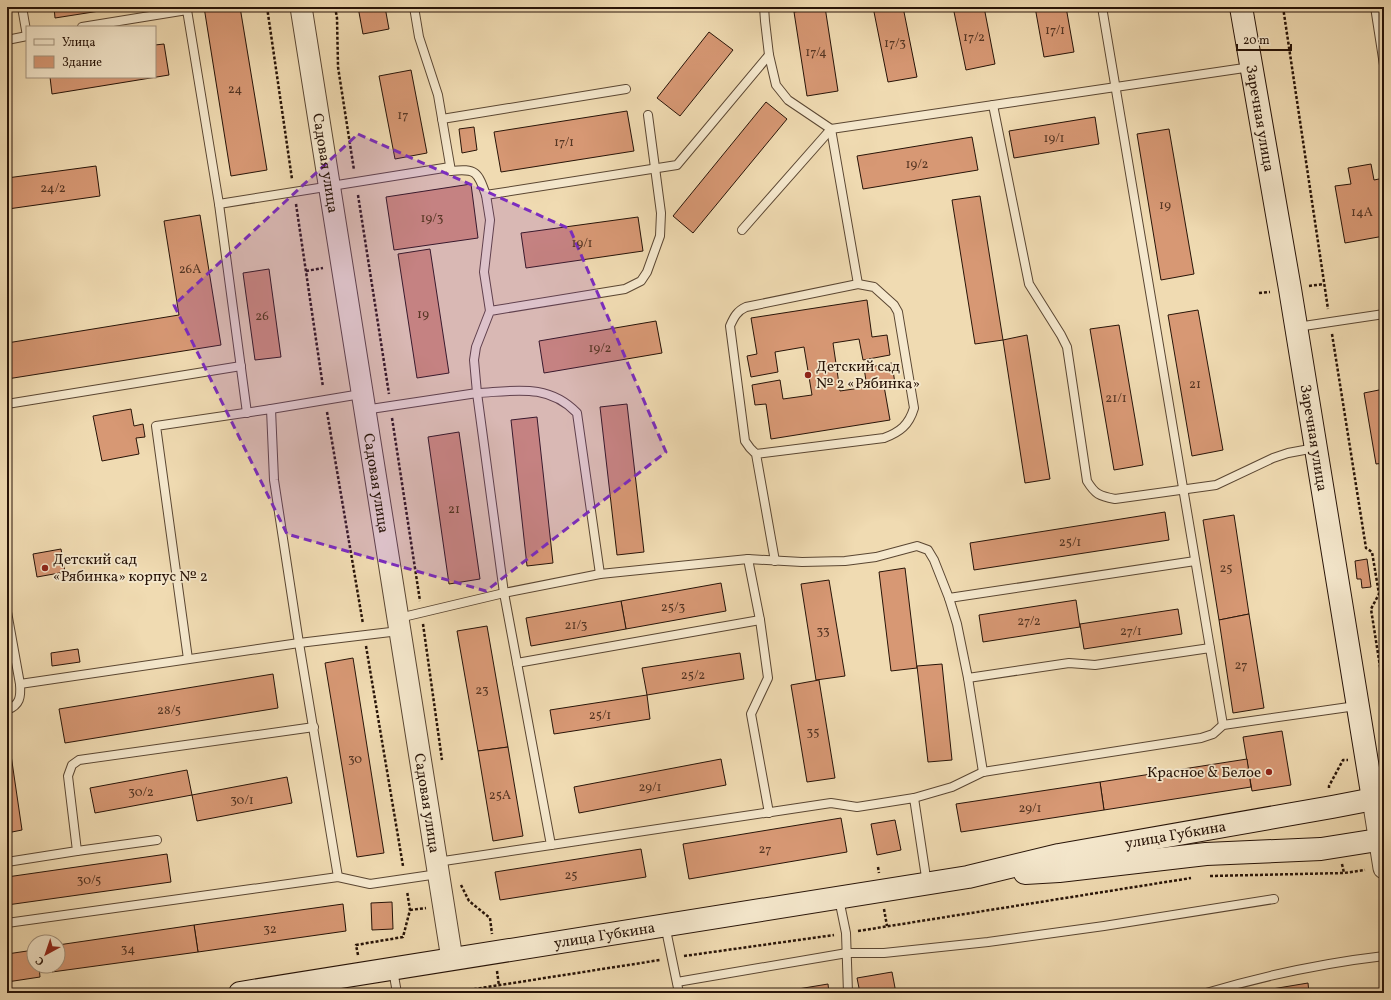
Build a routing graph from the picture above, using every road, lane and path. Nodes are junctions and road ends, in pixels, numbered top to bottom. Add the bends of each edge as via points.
1 (22, 7) edge
2 (267, 7) edge
3 (301, 7) edge
4 (335, 7) edge
5 (414, 7) edge
6 (764, 7) edge
7 (1102, 7) edge
8 (1241, 7) edge
9 (1283, 7) edge
10 (1375, 7) edge
11 (88, 26) edge
12 (26, 30) edge
13 (26, 36) edge
14 (7, 40) edge
15 (769, 55) junction
16 (1384, 65) edge
17 (1251, 67) junction
18 (1115, 87) junction
19 (626, 89) dead end
20 (993, 105) junction
21 (648, 115) dead end
22 (442, 120) junction
23 (831, 129) junction
24 (450, 167) junction
25 (656, 170) junction
26 (356, 182) junction
27 (329, 187) junction
28 (294, 192) junction
29 (486, 195) junction
30 (219, 204) junction
31 (742, 230) dead end
32 (858, 284) junction
33 (490, 311) junction
34 (1384, 314) edge
35 (1330, 322) junction
36 (1296, 327) junction
37 (241, 366) junction
38 (477, 393) junction
39 (325, 400) junction
40 (363, 402) junction
41 (7, 404) edge
42 (390, 406) junction
43 (272, 409) junction
44 (247, 413) junction
45 (1315, 448) junction
46 (756, 454) junction
47 (1184, 490) junction
48 (748, 559) junction
49 (1195, 560) junction
50 (775, 561) junction
51 (600, 574) junction
52 (504, 593) junction
53 (949, 598) junction
54 (7, 612) edge
55 (422, 612) junction
56 (760, 620) junction
57 (398, 625) junction
58 (364, 635) junction
59 (299, 643) junction
60 (1210, 648) junction
61 (188, 659) junction
62 (517, 663) junction
63 (968, 678) junction
64 (20, 684) junction
65 (1384, 692) edge
66 (1358, 705) junction
67 (7, 710) edge
68 (1223, 725) junction
69 (314, 727) junction
70 (443, 767) dead end
71 (983, 772) junction
72 (914, 798) junction
73 (1379, 798) edge
74 (769, 812) junction
75 (157, 840) dead end
76 (1382, 840) edge
77 (551, 845) junction
78 (77, 852) junction
79 (7, 862) edge
80 (443, 865) junction
81 (1384, 868) edge
82 (1205, 876) dead end
83 (338, 877) junction
84 (968, 877) junction
85 (1197, 877) dead end
86 (405, 879) junction
87 (927, 884) junction
88 (839, 898) junction
89 (1274, 899) dead end
90 (469, 901) dead end
91 (7, 923) edge
92 (665, 925) junction
93 (846, 933) junction
94 (356, 945) dead end
95 (847, 953) junction
96 (1384, 956) edge
97 (672, 958) junction
98 (452, 959) junction
99 (393, 969) junction
100 (677, 982) junction
101 (240, 993) edge
102 (397, 993) edge
103 (449, 993) edge
104 (679, 993) edge
105 (848, 993) edge
106 (1206, 993) edge

1 - 12 lane
2 - 28 path
3 - 27 street, Садовая улица
4 - 26 path via 338,67
5 - 22 lane via 419,37 438,95
6 - 15 lane
7 - 18 lane
8 - 17 main road, Заречная улица
9 - 35 path
10 - 16 lane
11 - 30 lane via 187,10
13 - 14 lane
15 - 23 lane via 776,85 788,100
15 - 25 lane via 677,165
17 - 18 lane
17 - 36 main road, Заречная улица
18 - 20 lane
18 - 47 lane
19 - 22 lane
20 - 23 lane
20 - 47 lane via 1029,284 1067,347 1087,481 1094,492 1102,497 1115,499
21 - 25 lane
22 - 24 lane
23 - 31 lane
23 - 32 lane
24 - 26 lane
24 - 29 lane via 451,171 465,170 480,178
25 - 29 lane
25 - 33 lane via 661,213 660,236 647,272 641,281 625,288
26 - 27 lane
26 - 42 path
27 - 28 lane
27 - 40 street, Садовая улица
28 - 30 lane
28 - 39 path
29 - 33 lane via 490,220 484,272
30 - 37 lane
32 - 46 lane via 746,307 739,310 734,317 730,326 745,441
32 - 46 lane via 874,287 898,312 914,408 911,417 904,428 884,438
33 - 38 lane via 476,347 474,360
34 - 35 lane
35 - 36 lane
35 - 65 path via 1366,548 1372,552 1378,587 1379,594 1371,609
36 - 45 main road, Заречная улица
37 - 41 lane
37 - 44 lane
38 - 42 lane
38 - 51 lane via 526,390 542,392 568,403 577,413
38 - 52 lane
39 - 40 lane
39 - 43 lane
39 - 58 path
40 - 42 lane
40 - 57 street, Садовая улица
42 - 55 path
43 - 44 lane
43 - 59 lane via 274,480
44 - 61 lane via 156,426
45 - 47 lane via 1273,458 1216,485
45 - 66 main road, Заречная улица
46 - 50 lane
47 - 49 lane
48 - 50 lane
48 - 51 lane
48 - 56 lane
49 - 53 lane
49 - 60 lane
50 - 53 lane via 845,561 876,557 917,546 928,550
51 - 52 lane
52 - 55 lane
52 - 62 lane
53 - 63 lane
54 - 64 lane
55 - 57 lane
55 - 70 path
56 - 62 lane
56 - 74 lane via 768,678 751,714
57 - 58 lane
57 - 80 street, Садовая улица
58 - 59 lane
58 - 86 path
59 - 61 lane
59 - 69 lane
60 - 63 lane via 1094,665 1069,663
60 - 68 lane
61 - 64 lane
62 - 77 lane
63 - 71 lane
64 - 67 lane via 21,696 17,703
66 - 68 lane
66 - 73 main road, Заречная улица
68 - 71 lane via 1213,734 1201,738
69 - 78 lane via 79,760 72,765 68,776
69 - 83 lane
71 - 72 lane via 952,787
72 - 74 lane via 857,806 831,803
72 - 87 lane
73 - 76 street, Заречная улица
73 - 84 main road, улица Губкина via 1059,854
74 - 77 lane
75 - 78 lane
76 - 81 street, Заречная улица
76 - 84 main road, улица Губкина via 1320,849 1206,854 1059,871
77 - 80 lane
78 - 79 lane
80 - 86 lane
80 - 90 path via 458,880
80 - 98 street, Садовая улица
81 - 82 path via 1344,874
83 - 86 lane via 370,884
83 - 91 lane
84 - 87 main road, улица Губкина
85 - 93 path
86 - 94 path via 410,910 403,937
87 - 88 main road, улица Губкина
88 - 92 main road, улица Губкина
88 - 93 lane
89 - 95 lane via 988,942 884,953
92 - 97 lane
92 - 98 main road, улица Губкина
93 - 95 lane
93 - 97 path
95 - 100 lane
95 - 105 lane
96 - 106 lane via 1286,973
97 - 100 lane
97 - 103 path
98 - 99 main road, улица Губкина
99 - 101 main road, улица Губкина
99 - 102 lane
100 - 104 lane

